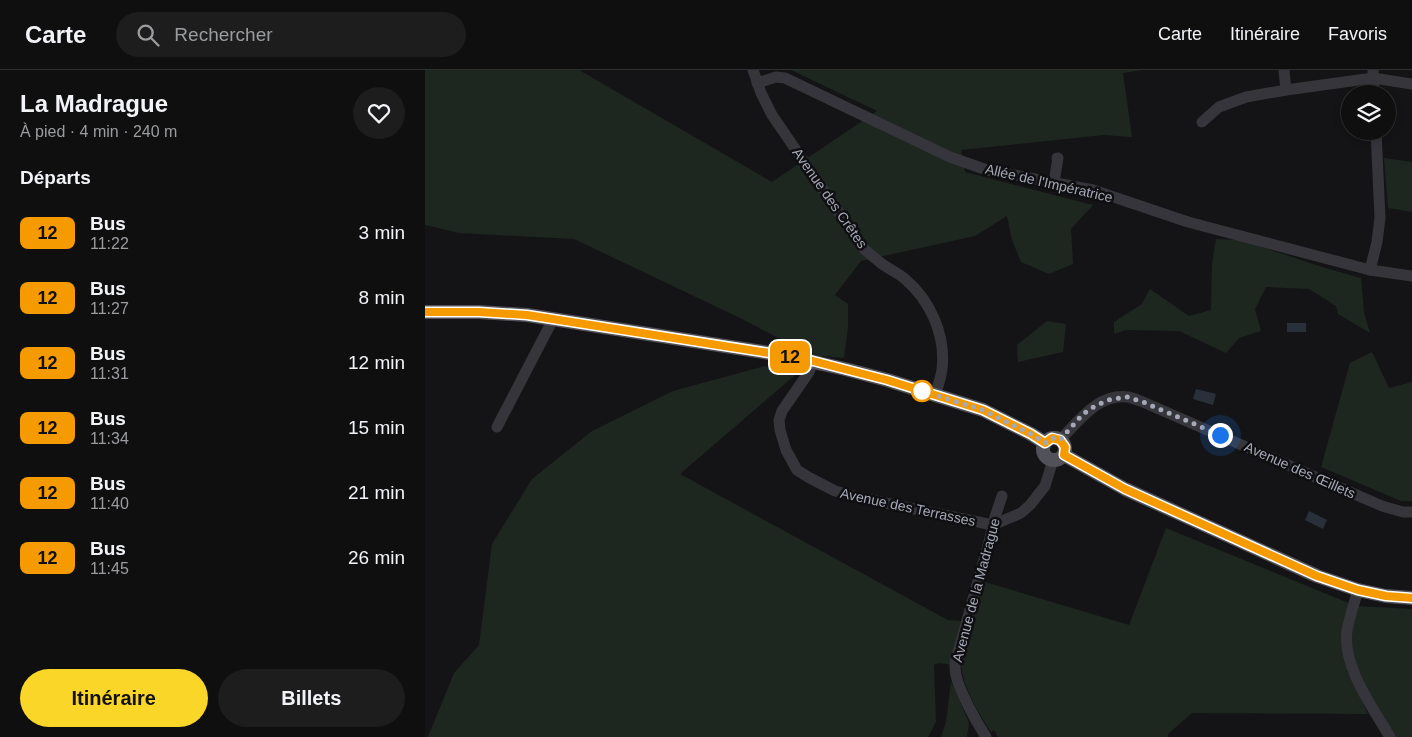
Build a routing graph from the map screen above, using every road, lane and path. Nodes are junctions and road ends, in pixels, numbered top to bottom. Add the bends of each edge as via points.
1 (753, 70) edge
2 (1284, 70) edge
3 (1373, 74) edge
4 (757, 83) junction
5 (1412, 84) edge
6 (1286, 90) junction
7 (1202, 122) dead end
8 (1376, 140) edge
9 (1057, 158) dead end
10 (1054, 182) junction
11 (1370, 270) junction
12 (1412, 276) edge
13 (425, 312) edge
14 (551, 319) junction
15 (813, 361) junction
16 (935, 395) junction
17 (497, 427) dead end
18 (1060, 440) junction
19 (1045, 443) junction
20 (1058, 458) junction
21 (1002, 496) dead end
22 (1412, 512) edge
23 (993, 525) junction
24 (1358, 590) junction
25 (1412, 598) edge
26 (986, 737) edge
27 (1390, 737) edge

1 - 4 street, Avenue des Crêtes
2 - 6 street
3 - 5 street
3 - 6 street
4 - 10 street, Allée de l'Impératrice via 776,77 785,78 950,157 987,170
4 - 16 street, Avenue des Crêtes via 772,115 864,249 904,278 927,303 941,340 943,359
6 - 7 street via 1246,97 1219,107
8 - 11 street via 1380,218
9 - 10 street
10 - 11 street, Allée de l'Impératrice via 1093,190 1188,222
11 - 12 street, Allée de l'Impératrice
13 - 14 main road via 518,314
14 - 15 main road
14 - 17 street
15 - 16 main road
15 - 23 street, Avenue des Terrasses via 779,420 786,450 797,470 835,491
16 - 19 main road via 989,413
18 - 19 main road via 1052,438
18 - 20 main road via 1065,447
18 - 22 street, Avenue des Œillets via 1083,414 1095,406 1127,397 1382,506
19 - 20 main road via 1045,456
20 - 23 street, Avenue des Terrasses via 1045,486 1030,505 1021,513
20 - 24 main road via 1317,576
21 - 23 street, Avenue de la Madrague
23 - 26 street, Avenue de la Madrague via 955,663 960,686
24 - 25 main road
24 - 27 street via 1347,632 1347,649 1357,681

